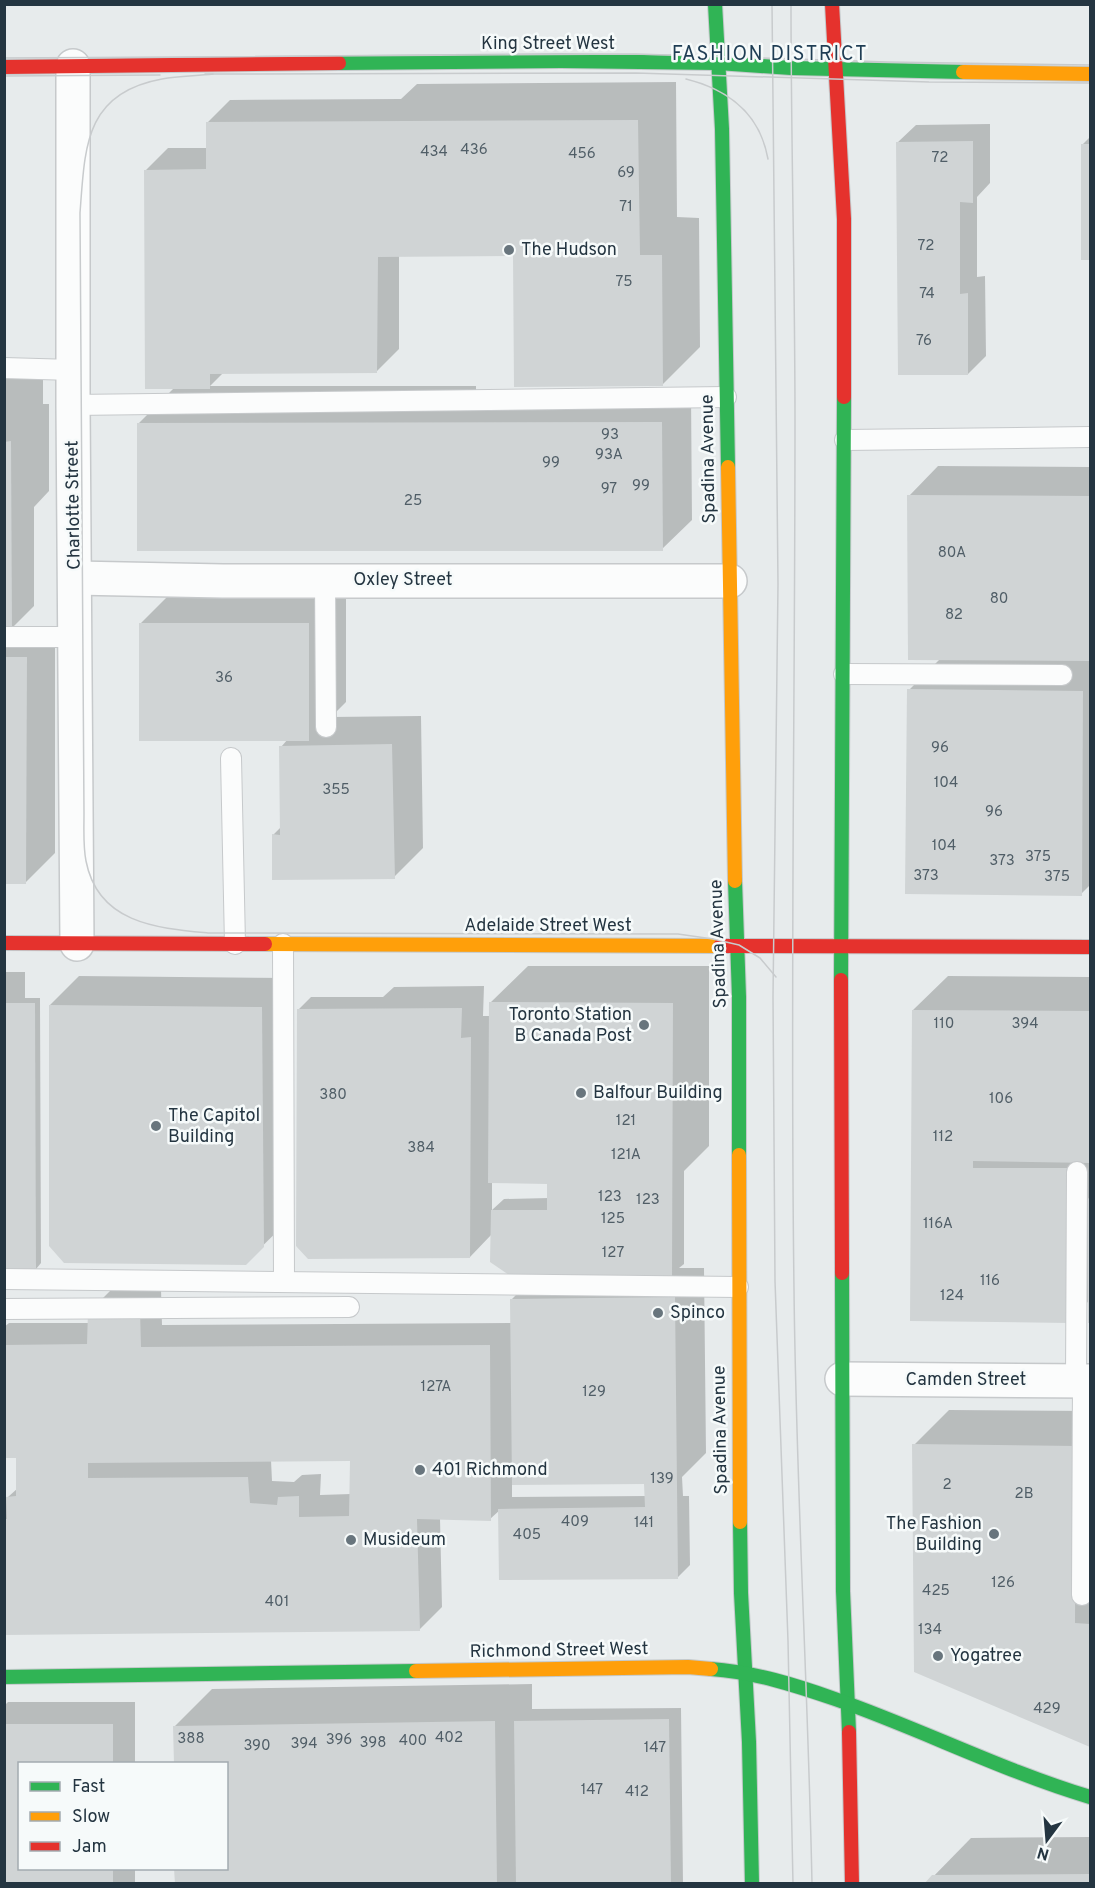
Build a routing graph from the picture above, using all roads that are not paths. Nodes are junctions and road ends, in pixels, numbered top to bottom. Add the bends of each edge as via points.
1 (715, 4) edge
2 (832, 4) edge
3 (718, 63) junction
4 (73, 66) junction
5 (4, 67) edge
6 (836, 69) junction
7 (1090, 74) edge
8 (4, 368) edge
9 (73, 370) junction
10 (726, 397) junction
11 (73, 405) junction
12 (1090, 437) edge
13 (845, 440) junction
14 (75, 578) junction
15 (325, 580) junction
16 (730, 582) junction
17 (74, 637) junction
18 (4, 638) edge
19 (844, 674) junction
20 (1062, 675) dead end
21 (326, 727) dead end
22 (231, 758) dead end
23 (4, 943) edge
24 (77, 944) junction
25 (235, 944) junction
26 (283, 944) junction
27 (738, 945) junction
28 (842, 945) junction
29 (1090, 947) edge
30 (1077, 1172) dead end
31 (4, 1279) edge
32 (284, 1282) junction
33 (738, 1287) junction
34 (349, 1307) dead end
35 (4, 1309) edge
36 (842, 1379) junction
37 (1083, 1381) edge
38 (1082, 1595) dead end
39 (745, 1673) junction
40 (4, 1677) edge
41 (849, 1705) junction
42 (1090, 1797) edge
43 (752, 1884) edge
44 (852, 1884) edge

1 - 3 main road, Spadina Avenue
2 - 6 main road
3 - 4 main road, King Street West
3 - 6 main road, King Street West
3 - 10 main road, Spadina Avenue
4 - 5 main road, King Street West
4 - 9 street, Charlotte Street
6 - 7 main road, King Street West
6 - 13 main road via 844,219
8 - 9 lane
9 - 11 street, Charlotte Street
10 - 11 lane
10 - 16 main road, Spadina Avenue
11 - 14 street, Charlotte Street
12 - 13 lane
13 - 19 main road
14 - 15 street, Oxley Street
14 - 17 street, Charlotte Street
15 - 16 street, Oxley Street
15 - 21 lane
16 - 27 main road, Spadina Avenue
17 - 18 lane
17 - 24 street, Charlotte Street
19 - 20 lane
19 - 28 main road
22 - 25 lane
23 - 24 main road, Adelaide Street West
24 - 25 main road, Adelaide Street West
25 - 26 main road, Adelaide Street West
26 - 27 main road, Adelaide Street West
26 - 32 lane
27 - 28 main road, Adelaide Street West
27 - 33 main road, Spadina Avenue
28 - 29 main road, Adelaide Street West
28 - 36 main road
30 - 37 lane
31 - 32 lane
32 - 33 lane
33 - 39 main road, Spadina Avenue
34 - 35 lane
36 - 37 street, Camden Street
36 - 41 main road via 843,1591
37 - 38 lane
39 - 40 main road, Richmond Street West via 688,1667
39 - 41 main road, Richmond Street West
39 - 43 main road, Spadina Avenue
41 - 42 main road, Richmond Street West via 1059,1789
41 - 44 main road

